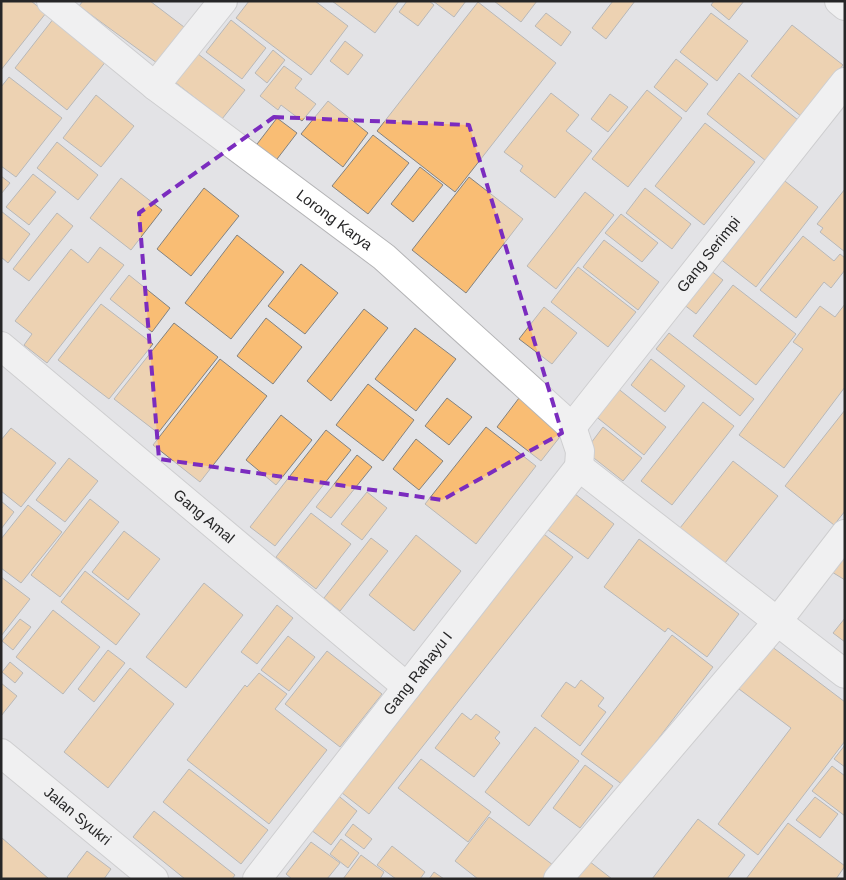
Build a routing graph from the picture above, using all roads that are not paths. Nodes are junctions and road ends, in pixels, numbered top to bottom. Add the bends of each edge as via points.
1 (50, 1) edge
2 (223, 1) edge
3 (838, 1) edge
4 (845, 6) edge
5 (845, 82) edge
6 (155, 86) junction
7 (1, 346) edge
8 (572, 427) junction
9 (579, 467) junction
10 (845, 534) edge
11 (777, 622) junction
12 (845, 674) edge
13 (407, 687) junction
14 (1, 753) edge
15 (154, 879) edge
16 (257, 879) edge
17 (558, 879) edge

1 - 6 street, Lorong Karya
2 - 6 street
3 - 4 street
5 - 8 street, Gang Serimpi
6 - 8 street, Lorong Karya via 384,257
7 - 13 street, Gang Amal
8 - 9 street, Lorong Karya via 580,451
9 - 11 street
9 - 13 street, Gang Rahayu I
10 - 11 street
11 - 12 street
11 - 17 street
13 - 16 street, Gang Rahayu I
14 - 15 street, Jalan Syukri

